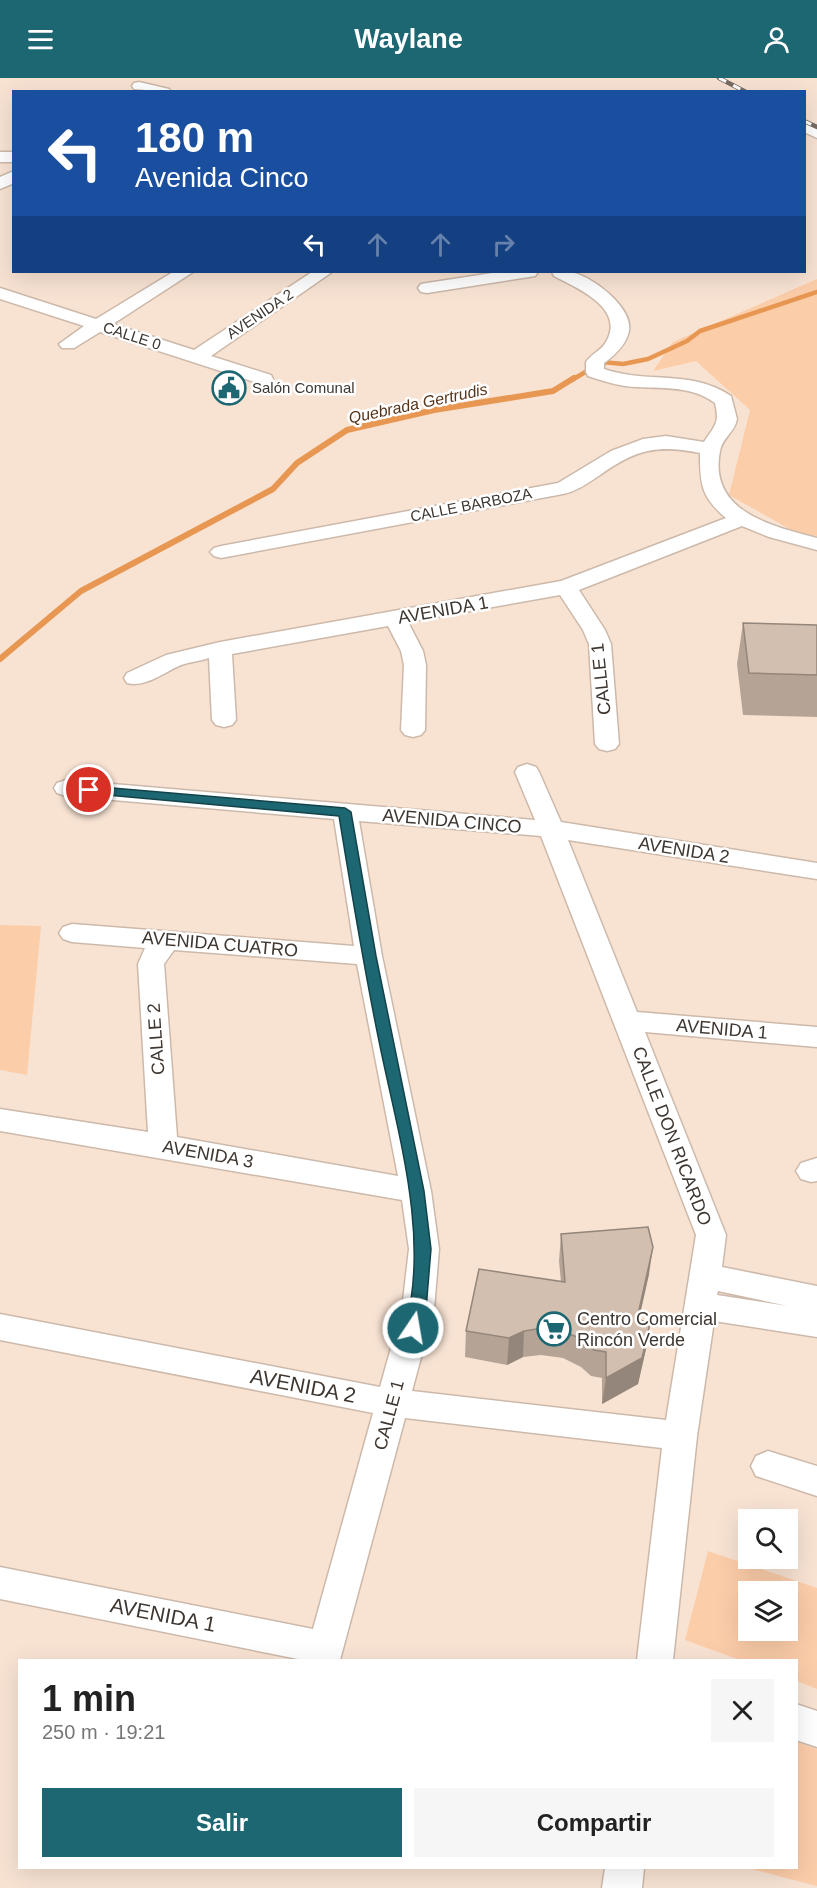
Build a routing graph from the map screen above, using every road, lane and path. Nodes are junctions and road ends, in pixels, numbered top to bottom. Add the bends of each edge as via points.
1 (137, 85) edge
2 (156, 90) edge
3 (182, 273) edge
4 (322, 273) edge
5 (523, 273) edge
6 (562, 273) edge
7 (427, 288) dead end
8 (0, 293) edge
9 (98, 325) junction
10 (68, 344) dead end
11 (196, 357) junction
12 (264, 379) dead end
13 (710, 449) junction
14 (744, 518) junction
15 (817, 544) edge
16 (220, 552) dead end
17 (566, 587) junction
18 (395, 618) junction
19 (220, 649) junction
20 (135, 678) dead end
21 (224, 720) dead end
22 (413, 730) dead end
23 (607, 744) dead end
24 (527, 772) dead end
25 (66, 788) dead end
26 (345, 812) junction
27 (551, 829) junction
28 (817, 871) edge
29 (72, 933) dead end
30 (169, 939) junction
31 (369, 956) junction
32 (627, 1021) junction
33 (817, 1037) edge
34 (0, 1120) edge
35 (163, 1146) junction
36 (416, 1191) junction
37 (705, 1276) junction
38 (817, 1299) edge
39 (700, 1306) junction
40 (817, 1324) edge
41 (0, 1327) edge
42 (392, 1403) junction
43 (680, 1436) junction
44 (768, 1466) dead end
45 (817, 1481) edge
46 (0, 1583) edge
47 (324, 1654) edge
48 (655, 1659) edge
49 (798, 1723) edge
50 (817, 1729) edge
51 (625, 1869) edge
52 (622, 1888) edge

1 - 2 street
3 - 9 street
4 - 11 street, AVENIDA 2
5 - 7 street
6 - 13 street via 602,297 618,312 621,324 615,344 595,362 595,372 616,380 682,384 708,390 724,400 729,415 727,426
8 - 9 street, CALLE 0
9 - 10 street
9 - 11 street, CALLE 0
11 - 12 street, CALLE 0
13 - 14 street via 714,492 723,505
13 - 16 street, CALLE BARBOZA via 675,442 632,446 582,480 563,488
14 - 15 street
14 - 17 street, AVENIDA 1
17 - 18 street, AVENIDA 1
17 - 23 street, CALLE 1 via 600,644
18 - 19 street, AVENIDA 1
18 - 22 street via 415,666
19 - 20 street, AVENIDA 1 via 174,660
19 - 21 street
24 - 27 street, CALLE DON RICARDO
25 - 26 street, AVENIDA CINCO
26 - 27 street, AVENIDA CINCO
26 - 31 street, CALLE 1
27 - 28 street, AVENIDA 2
27 - 32 street, CALLE DON RICARDO
29 - 30 street, AVENIDA CUATRO
30 - 31 street, AVENIDA CUATRO
30 - 35 street, CALLE 2 via 153,956 151,964
31 - 36 street, CALLE 1
32 - 33 street, AVENIDA 1
32 - 37 street, CALLE DON RICARDO via 711,1235
34 - 35 street, AVENIDA 3
35 - 36 street, AVENIDA 3
36 - 42 street, CALLE 1 via 424,1249 418,1309
37 - 38 street
37 - 39 street, CALLE DON RICARDO
39 - 40 street
39 - 43 street, CALLE DON RICARDO
41 - 42 street, AVENIDA 2
42 - 43 street, AVENIDA 2
42 - 47 street, CALLE 1
43 - 48 street, CALLE DON RICARDO
44 - 45 street
46 - 47 street, AVENIDA 1
49 - 50 street
51 - 52 street

